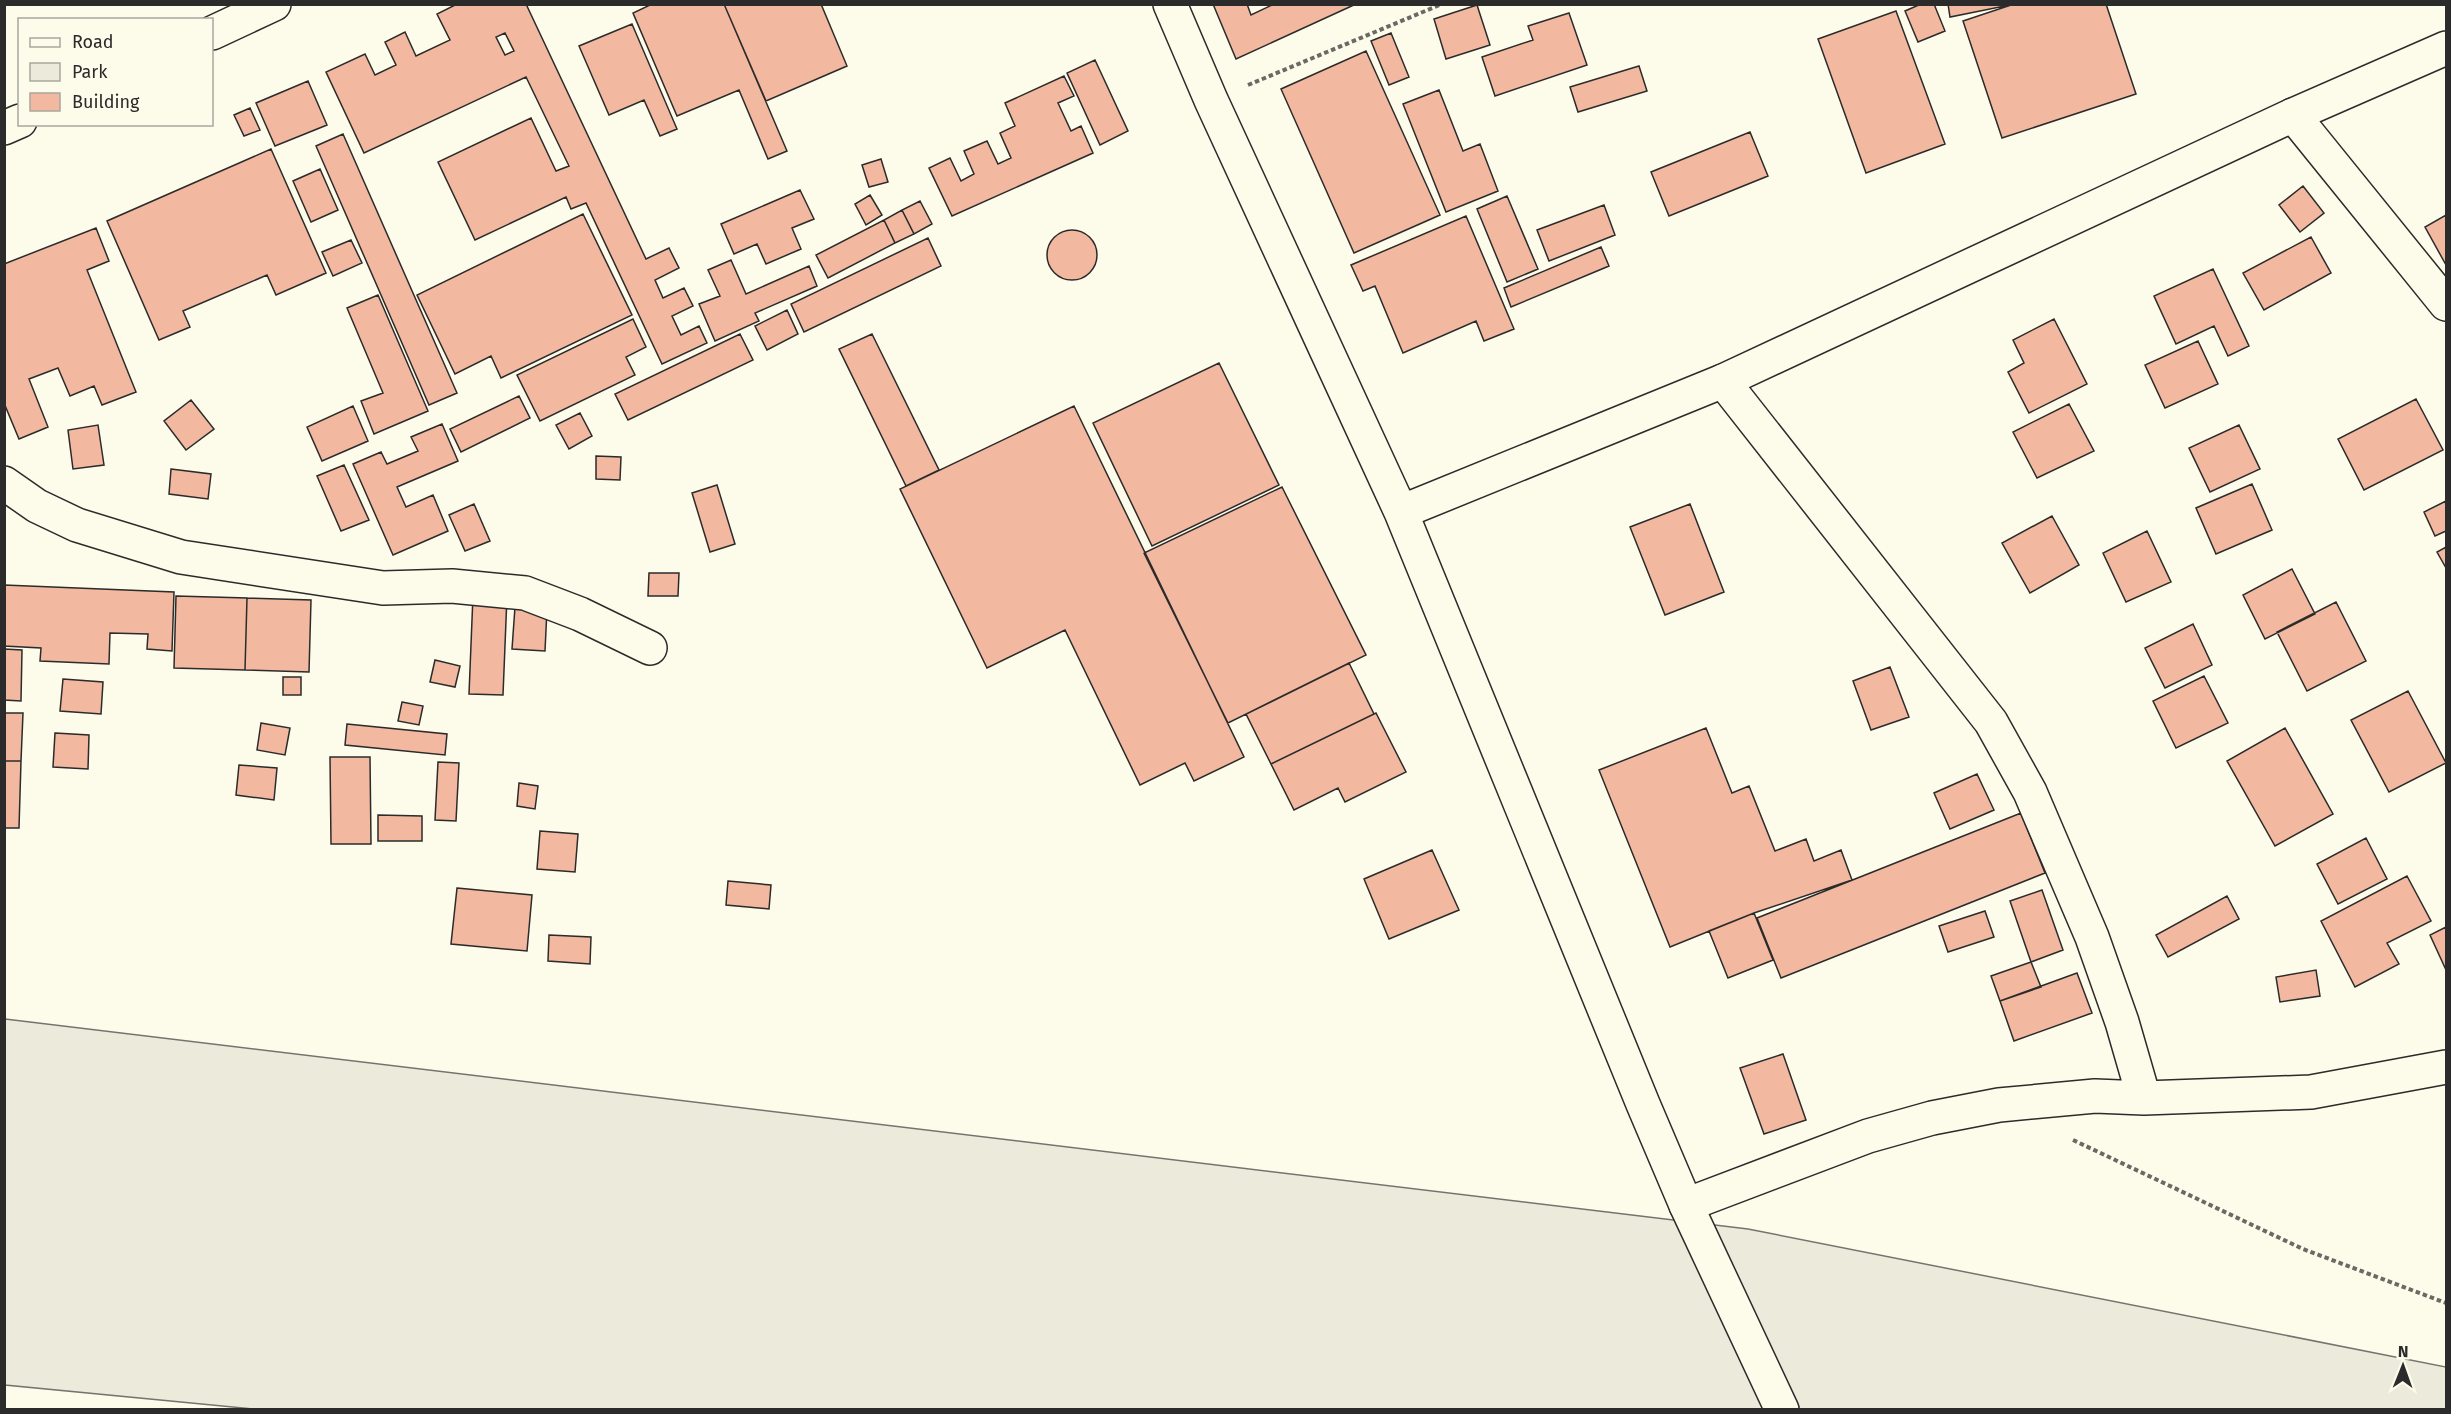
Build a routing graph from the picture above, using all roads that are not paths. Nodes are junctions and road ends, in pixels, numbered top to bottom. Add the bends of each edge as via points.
1 (274, 4) edge
2 (1170, 4) edge
3 (213, 33) edge
4 (2446, 48) edge
5 (2293, 115) junction
6 (18, 122) edge
7 (4, 128) edge
8 (2446, 304) edge
9 (1723, 381) junction
10 (4, 483) edge
11 (1401, 512) junction
12 (650, 648) dead end
13 (2446, 1067) edge
14 (2144, 1098) junction
15 (1686, 1205) junction
16 (1782, 1410) edge

1 - 3 street
2 - 11 street
4 - 5 street
5 - 8 street
5 - 9 street
6 - 7 street
9 - 11 street
9 - 14 street via 1991,722 2030,792 2092,937
10 - 12 street via 37,506 77,525 181,557 383,588 452,586 525,593
11 - 15 street
13 - 14 street via 2311,1092
14 - 15 street via 2094,1096 1999,1105 1932,1118 1868,1136
15 - 16 street

